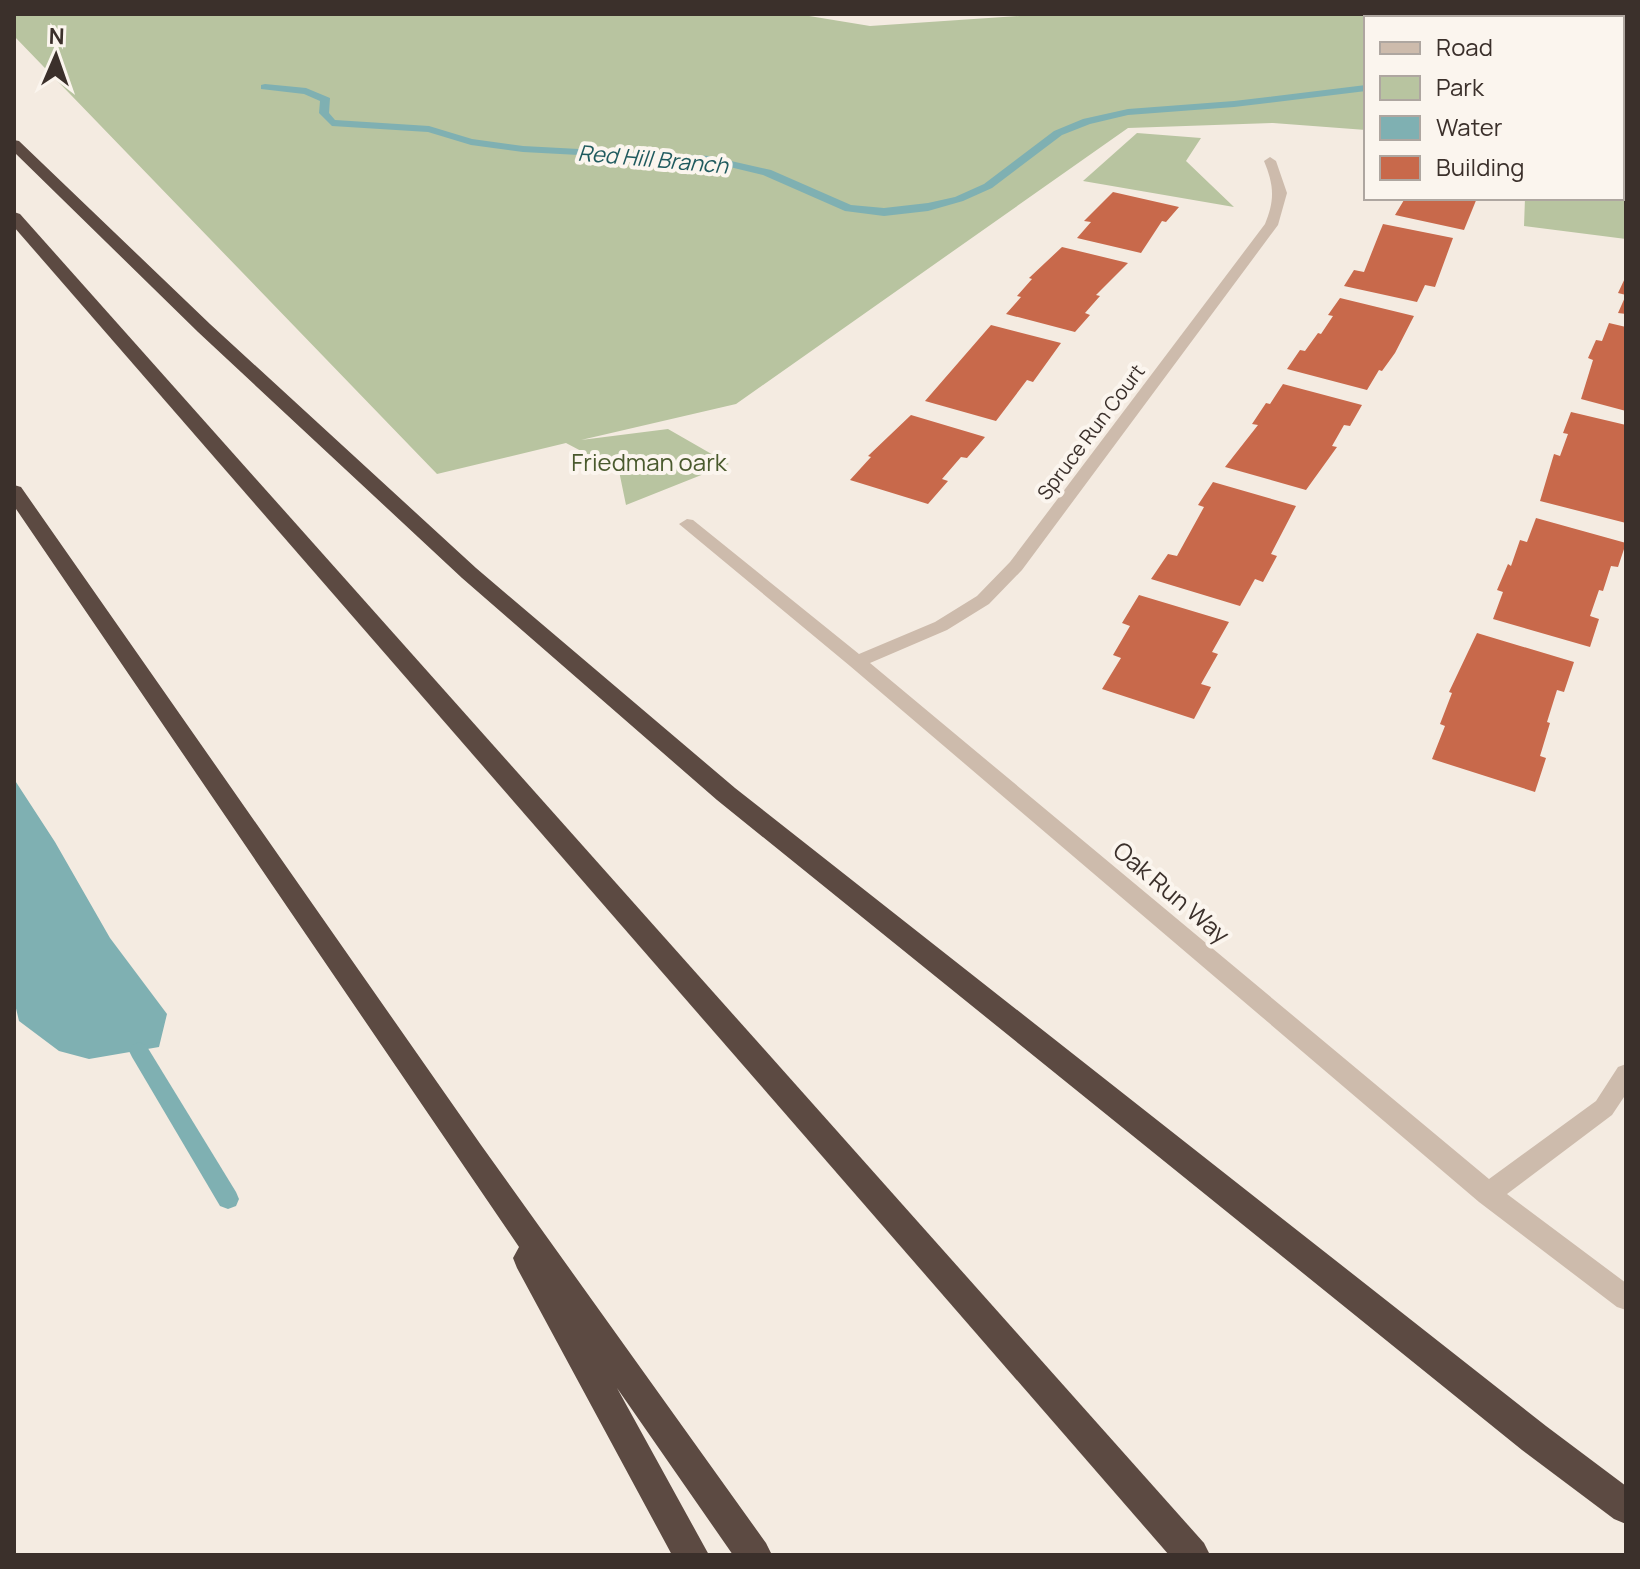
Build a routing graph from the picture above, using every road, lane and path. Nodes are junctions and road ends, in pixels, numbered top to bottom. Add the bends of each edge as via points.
1 (14, 144) edge
2 (1270, 161) dead end
3 (14, 217) edge
4 (14, 491) edge
5 (687, 524) dead end
6 (857, 662) junction
7 (1626, 1074) edge
8 (471, 1154) junction
9 (1488, 1194) junction
10 (1626, 1298) edge
11 (1626, 1507) edge
12 (691, 1555) edge
13 (754, 1555) edge
14 (1192, 1555) edge

1 - 11 highway via 469,573 726,794
2 - 6 street, Spruce Run Court via 1281,187 1281,203 1271,225 1016,566 983,600 941,626
3 - 14 highway
4 - 8 highway
5 - 6 street, Oak Run Way
6 - 9 street, Oak Run Way
7 - 9 street via 1604,1108
8 - 12 highway
8 - 13 highway
9 - 10 street, Oak Run Way

